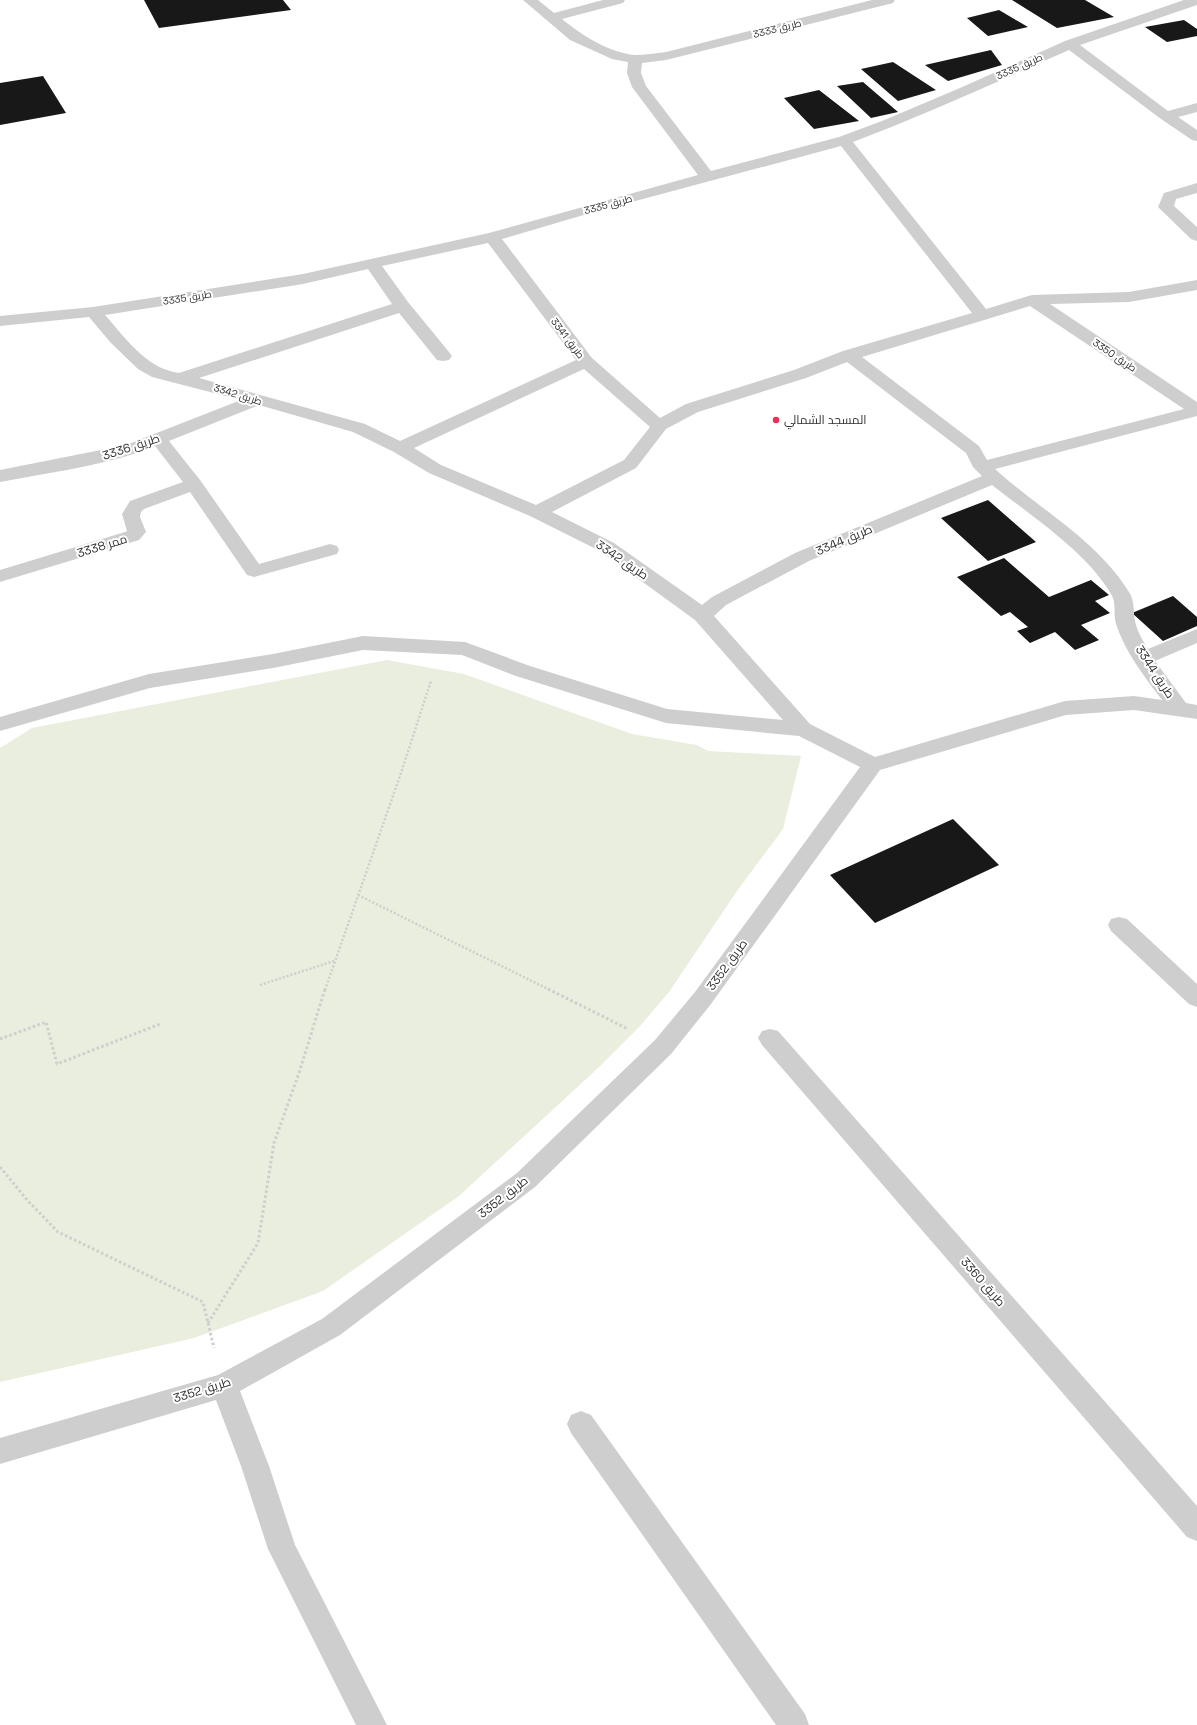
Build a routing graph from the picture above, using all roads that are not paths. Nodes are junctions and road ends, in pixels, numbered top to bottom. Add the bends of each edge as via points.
1 (530, 0) edge
2 (618, 0) edge
3 (888, 0) edge
4 (1197, 0) edge
5 (552, 18) junction
6 (1070, 44) junction
7 (635, 59) junction
8 (1197, 107) edge
9 (1166, 116) junction
10 (1197, 137) edge
11 (844, 140) junction
12 (708, 177) junction
13 (1197, 188) edge
14 (1197, 236) edge
15 (492, 237) junction
16 (372, 263) junction
17 (1197, 284) edge
18 (1032, 300) junction
19 (402, 306) junction
20 (93, 312) junction
21 (982, 315) junction
22 (0, 321) edge
23 (849, 355) junction
24 (444, 356) dead end
25 (586, 362) junction
26 (180, 378) junction
27 (256, 400) junction
28 (1197, 411) edge
29 (659, 426) junction
30 (158, 439) junction
31 (400, 448) junction
32 (988, 472) junction
33 (0, 476) edge
34 (194, 484) junction
35 (537, 512) junction
36 (330, 550) dead end
37 (0, 576) edge
38 (702, 616) junction
39 (1197, 635) edge
40 (1143, 659) junction
41 (1188, 711) edge
42 (2, 722) edge
43 (803, 729) junction
44 (873, 765) junction
45 (1119, 925) dead end
46 (1197, 998) edge
47 (770, 1038) dead end
48 (224, 1386) junction
49 (581, 1424) dead end
50 (0, 1451) edge
51 (1197, 1527) edge
52 (372, 1725) edge
53 (794, 1725) edge

1 - 5 street, طريق 3333
2 - 5 street
3 - 7 street, طريق 3333 via 666,56
4 - 6 street, طريق 3335
5 - 7 street, طريق 3333 via 575,37 617,56
6 - 9 street
6 - 11 street, طريق 3335 via 965,91
7 - 12 street via 634,73 639,87
8 - 9 street
9 - 10 street
11 - 12 street, طريق 3335
11 - 21 street
12 - 15 street, طريق 3335
13 - 14 street via 1169,196 1166,207
15 - 16 street, طريق 3335
15 - 25 street, طريق 3341
16 - 19 street
16 - 20 street, طريق 3335 via 303,279
17 - 18 street via 1129,297
18 - 21 street
18 - 28 street, طريق 3350
19 - 24 street
19 - 26 street
20 - 22 street, طريق 3335
20 - 26 street, طريق 3342 via 144,364 158,373
21 - 23 street
23 - 29 street via 800,374 692,408
23 - 32 street, طريق 3344 via 973,450
25 - 29 street, طريق 3341
25 - 31 street
26 - 27 street, طريق 3342
27 - 30 street, طريق 3336
27 - 31 street, طريق 3342 via 359,428
28 - 32 street, طريق 3344
29 - 35 street via 630,464
30 - 33 street, طريق 3336 via 99,457
30 - 34 street
31 - 35 street, طريق 3342 via 435,469
32 - 38 street, طريق 3344 via 802,557 719,601
32 - 40 street, طريق 3344 via 1076,543 1104,570 1122,596 1126,624
34 - 36 street via 254,571
34 - 37 street, ممر 3338 via 132,509 130,515 137,532 132,536
35 - 38 street, طريق 3342 via 606,547
38 - 43 street, طريق 3342
39 - 40 street
40 - 41 street, طريق 3344
41 - 44 street via 1134,703 1065,708
42 - 43 street via 149,681 363,643 465,648 523,671 666,716
43 - 44 street
44 - 48 street, طريق 3352 via 703,998 663,1046 526,1180 331,1327
45 - 46 street
47 - 51 street, طريق 3360
48 - 50 street, طريق 3352
48 - 52 street via 255,1466 282,1549
49 - 53 street

